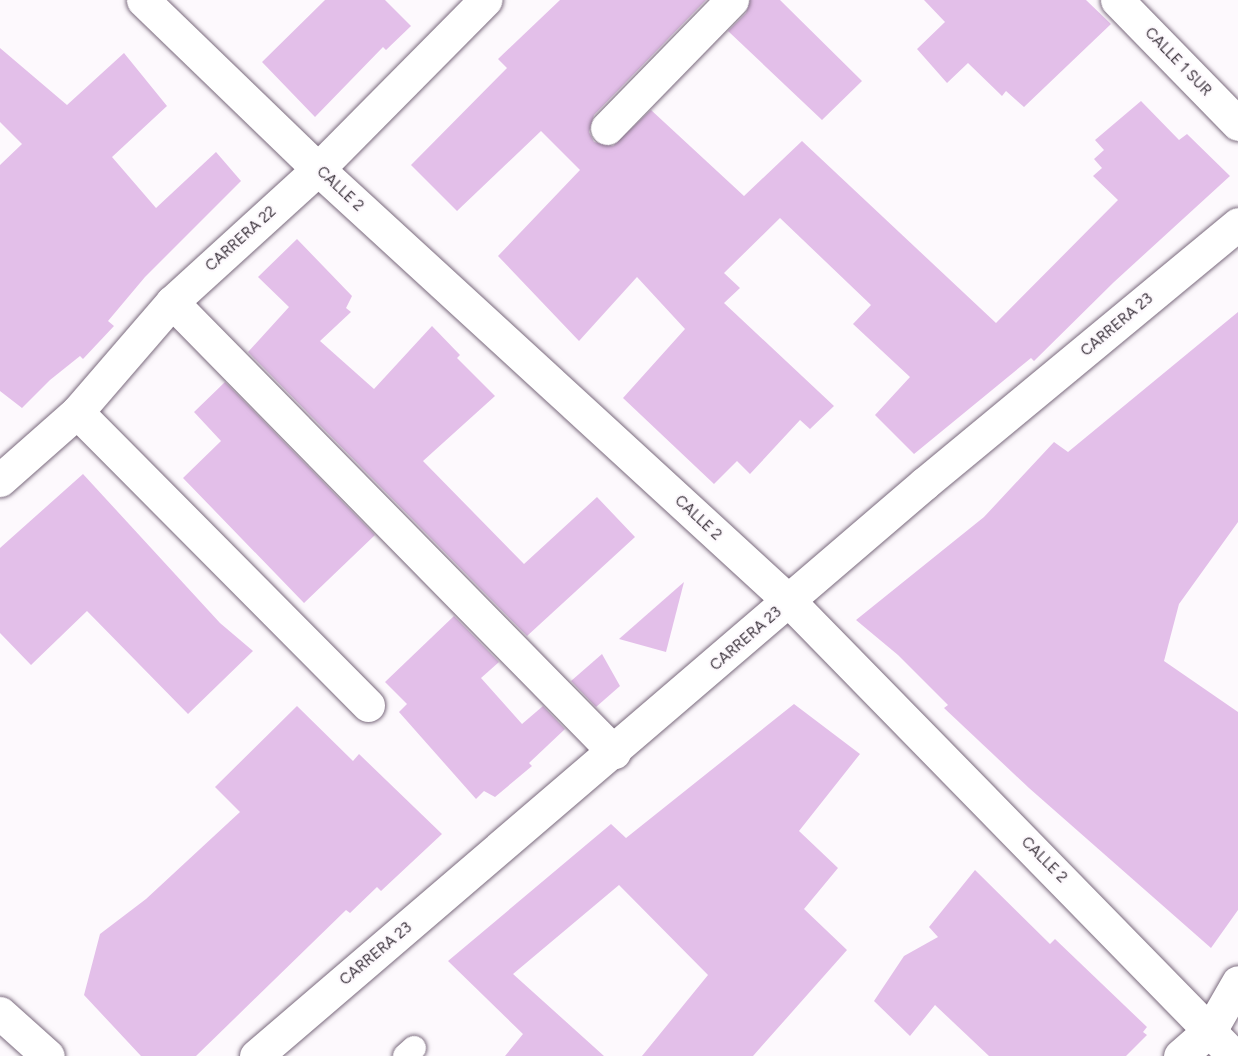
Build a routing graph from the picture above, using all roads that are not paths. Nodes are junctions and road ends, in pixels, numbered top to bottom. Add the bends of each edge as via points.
1 (143, 0) edge
2 (485, 0) edge
3 (732, 0) edge
4 (1117, 0) edge
5 (1238, 124) edge
6 (607, 128) dead end
7 (318, 169) junction
8 (1238, 224) edge
9 (172, 302) junction
10 (77, 412) junction
11 (0, 480) edge
12 (790, 602) junction
13 (368, 705) dead end
14 (614, 752) junction
15 (1238, 982) edge
16 (0, 1013) edge
17 (1211, 1029) junction
18 (48, 1056) edge
19 (256, 1056) edge
20 (1180, 1056) edge
21 (1234, 1056) edge

1 - 7 street, CALLE 2
2 - 7 street, CARRERA 22
3 - 6 street
4 - 5 street, CALLE 1 SUR
7 - 9 street, CARRERA 22
7 - 12 street, CALLE 2
8 - 12 street, CARRERA 23 via 925,483
9 - 10 street, CARRERA 22
9 - 14 street
10 - 11 street, CARRERA 22
10 - 13 street
12 - 14 street, CARRERA 23
12 - 17 street, CALLE 2
14 - 19 street, CARRERA 23
15 - 17 street
16 - 18 street
17 - 20 street
17 - 21 street, CALLE 2

